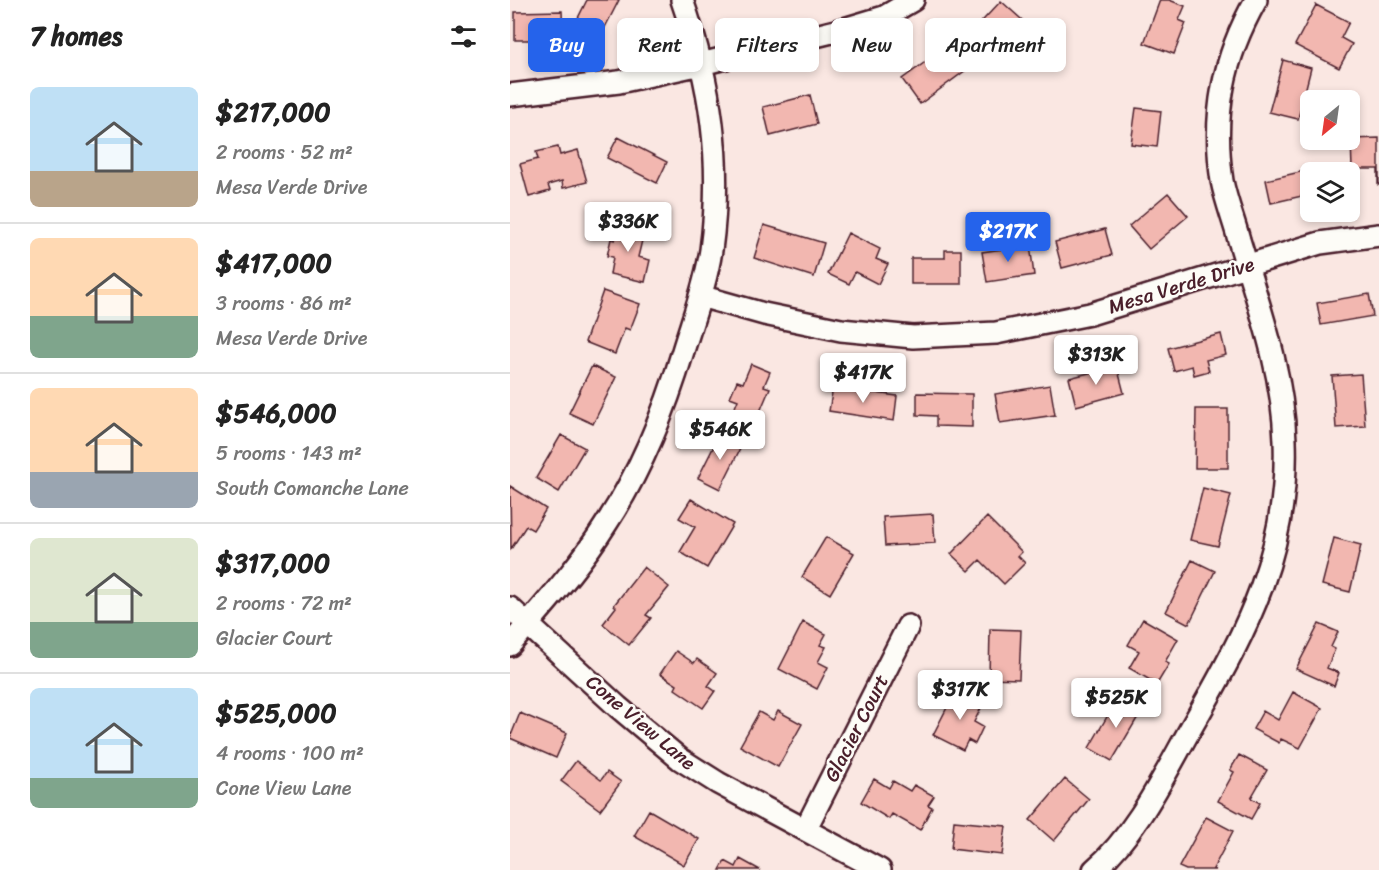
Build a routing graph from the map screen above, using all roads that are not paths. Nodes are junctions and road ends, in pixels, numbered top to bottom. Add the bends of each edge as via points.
1 (682, 0) edge
2 (913, 0) edge
3 (1256, 0) edge
4 (687, 18) edge
5 (703, 64) edge
6 (665, 72) edge
7 (703, 72) edge
8 (510, 95) edge
9 (1379, 235) edge
10 (1246, 265) junction
11 (700, 296) junction
12 (510, 608) edge
13 (528, 624) junction
14 (908, 626) dead end
15 (510, 645) edge
16 (805, 830) junction
17 (880, 870) edge
18 (1094, 870) edge

1 - 4 street
2 - 5 street via 884,16 844,29
3 - 10 street via 1233,47 1218,121 1223,183
6 - 8 street via 619,82
7 - 11 street via 713,119 715,179 710,251
9 - 10 street, Mesa Verde Drive via 1320,243
10 - 11 street, Mesa Verde Drive via 1090,314 1027,328 962,335 913,337 841,330
10 - 18 street via 1272,345 1284,421 1285,469 1272,555 1262,588 1230,659 1122,843
11 - 13 street via 673,384 639,466 593,543
12 - 13 street, Cone View Lane
13 - 15 street
13 - 16 street, Cone View Lane via 680,759
14 - 16 street, Glacier Court
16 - 17 street, Cone View Lane

